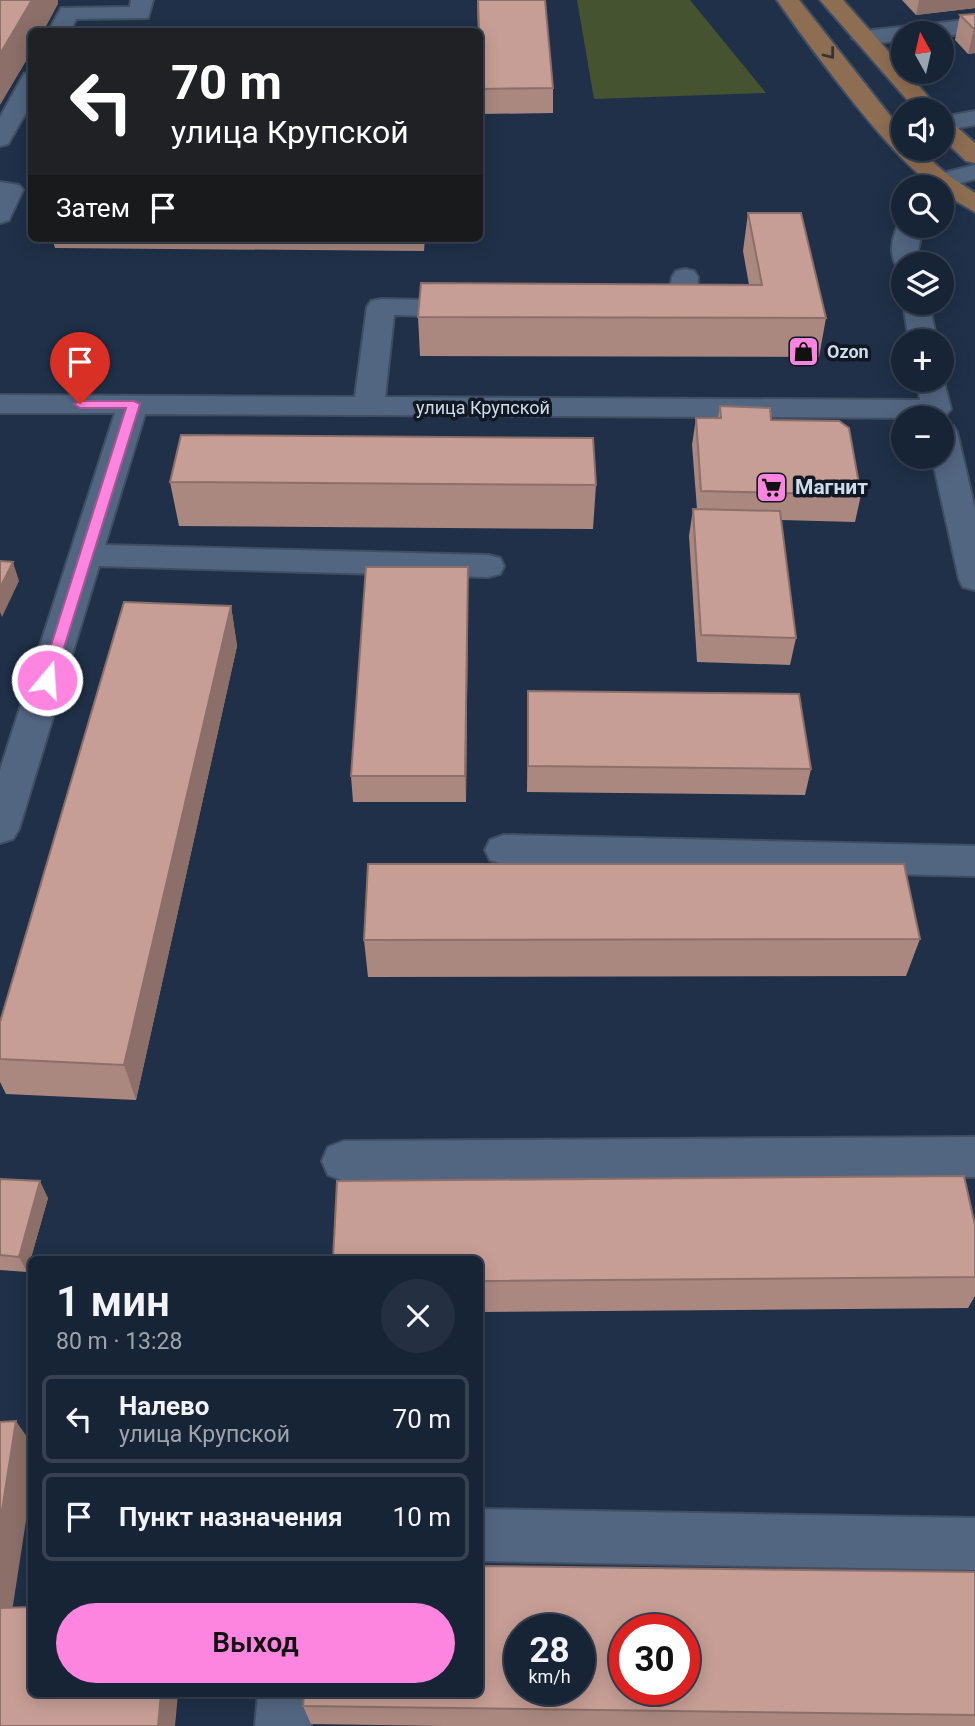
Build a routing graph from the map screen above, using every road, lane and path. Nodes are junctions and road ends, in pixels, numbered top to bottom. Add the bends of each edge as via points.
1 (142, 0) edge
2 (788, 0) edge
3 (831, 0) edge
4 (975, 26) edge
5 (61, 28) edge
6 (863, 37) junction
7 (28, 86) edge
8 (917, 98) edge
9 (975, 118) edge
10 (954, 122) edge
11 (891, 133) edge
12 (954, 136) edge
13 (0, 139) edge
14 (975, 156) edge
15 (916, 161) edge
16 (975, 172) edge
17 (929, 175) edge
18 (954, 179) edge
19 (0, 189) edge
20 (954, 193) edge
21 (975, 204) edge
22 (0, 215) edge
23 (685, 277) dead end
24 (503, 309) edge
25 (626, 311) edge
26 (0, 404) edge
27 (134, 404) junction
28 (369, 406) junction
29 (891, 419) edge
30 (950, 469) edge
31 (87, 555) junction
32 (488, 566) dead end
33 (975, 579) edge
34 (0, 829) edge
35 (504, 850) dead end
36 (975, 861) edge
37 (975, 1157) edge
38 (344, 1161) dead end
39 (483, 1535) edge
40 (975, 1544) edge
41 (286, 1697) edge
42 (283, 1726) edge

1 - 5 street via 140,13 69,13
2 -> 11 main road
3 - 6 main road
4 - 6 street
6 - 8 main road
7 - 13 street
9 - 10 street
12 - 14 main road
15 - 17 main road
16 - 18 street
19 - 22 street via 10,190
20 - 21 main road
23 - 25 street via 681,311
24 - 28 street via 381,307
26 - 27 street, улица Крупской
27 - 28 street, улица Крупской
27 - 31 street
28 - 29 street, улица Крупской
30 - 33 street
31 - 32 street
31 - 34 street
35 - 36 street
37 - 38 street
39 - 40 street
41 - 42 street

